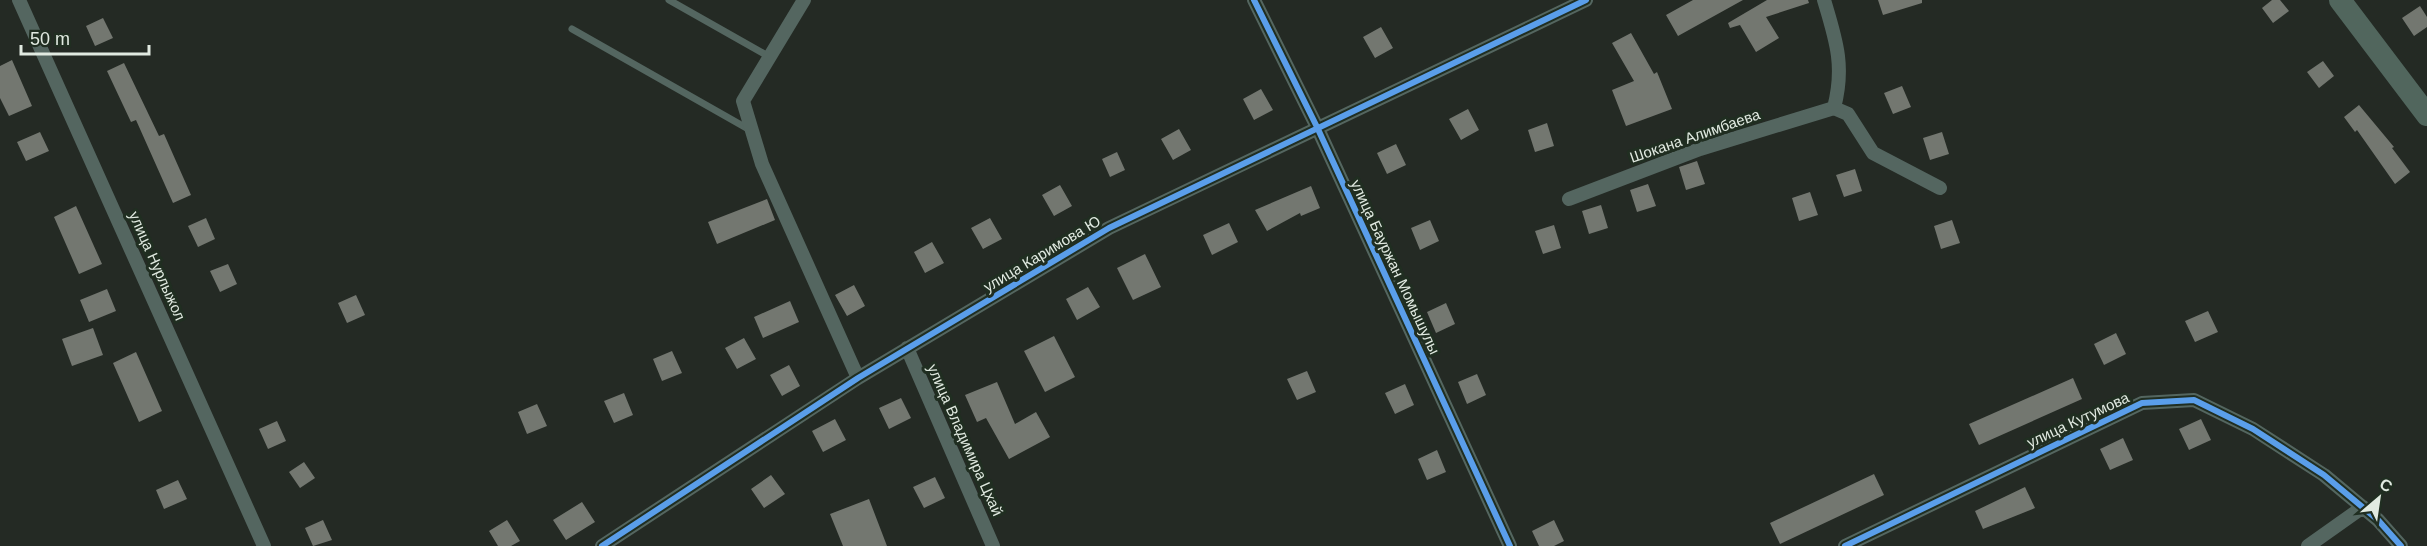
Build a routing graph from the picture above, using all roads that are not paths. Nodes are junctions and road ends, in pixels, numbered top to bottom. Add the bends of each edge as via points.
1 (19, 0) edge
2 (669, 0) edge
3 (804, 0) edge
4 (1254, 0) edge
5 (1586, 0) edge
6 (1824, 0) edge
7 (2340, 0) edge
8 (572, 29) dead end
9 (768, 56) junction
10 (1834, 108) junction
11 (2427, 115) edge
12 (1317, 127) junction
13 (750, 130) junction
14 (1940, 188) dead end
15 (1569, 199) dead end
16 (907, 348) junction
17 (858, 378) junction
18 (2362, 507) junction
19 (615, 542) edge
20 (264, 546) edge
21 (602, 546) edge
22 (993, 546) edge
23 (1510, 546) edge
24 (1845, 546) edge
25 (2308, 546) edge
26 (2401, 546) edge

1 - 20 street, улица Нурлыжол
2 - 9 lane
3 - 9 street
4 - 12 street, улица Бауржан Момышулы
5 - 12 street, улица Каримова Ю
6 - 10 street via 1840,53
7 - 11 main road
8 - 13 lane
9 - 13 street via 743,101
10 - 14 street via 1848,114 1872,153
10 - 15 street, Шокана Алимбаева via 1700,149
12 - 16 street, улица Каримова Ю via 1109,228
12 - 23 street, улица Бауржан Момышулы
13 - 17 street
16 - 17 street, улица Каримова Ю
16 - 22 street, улица Владимира Цхай
17 - 19 street, улица Каримова Ю
18 - 24 street, улица Кутумова via 2324,475 2253,429 2194,400 2142,403
18 - 25 street
18 - 26 street, улица Кутумова
19 - 21 street, улица Каримова Ю

